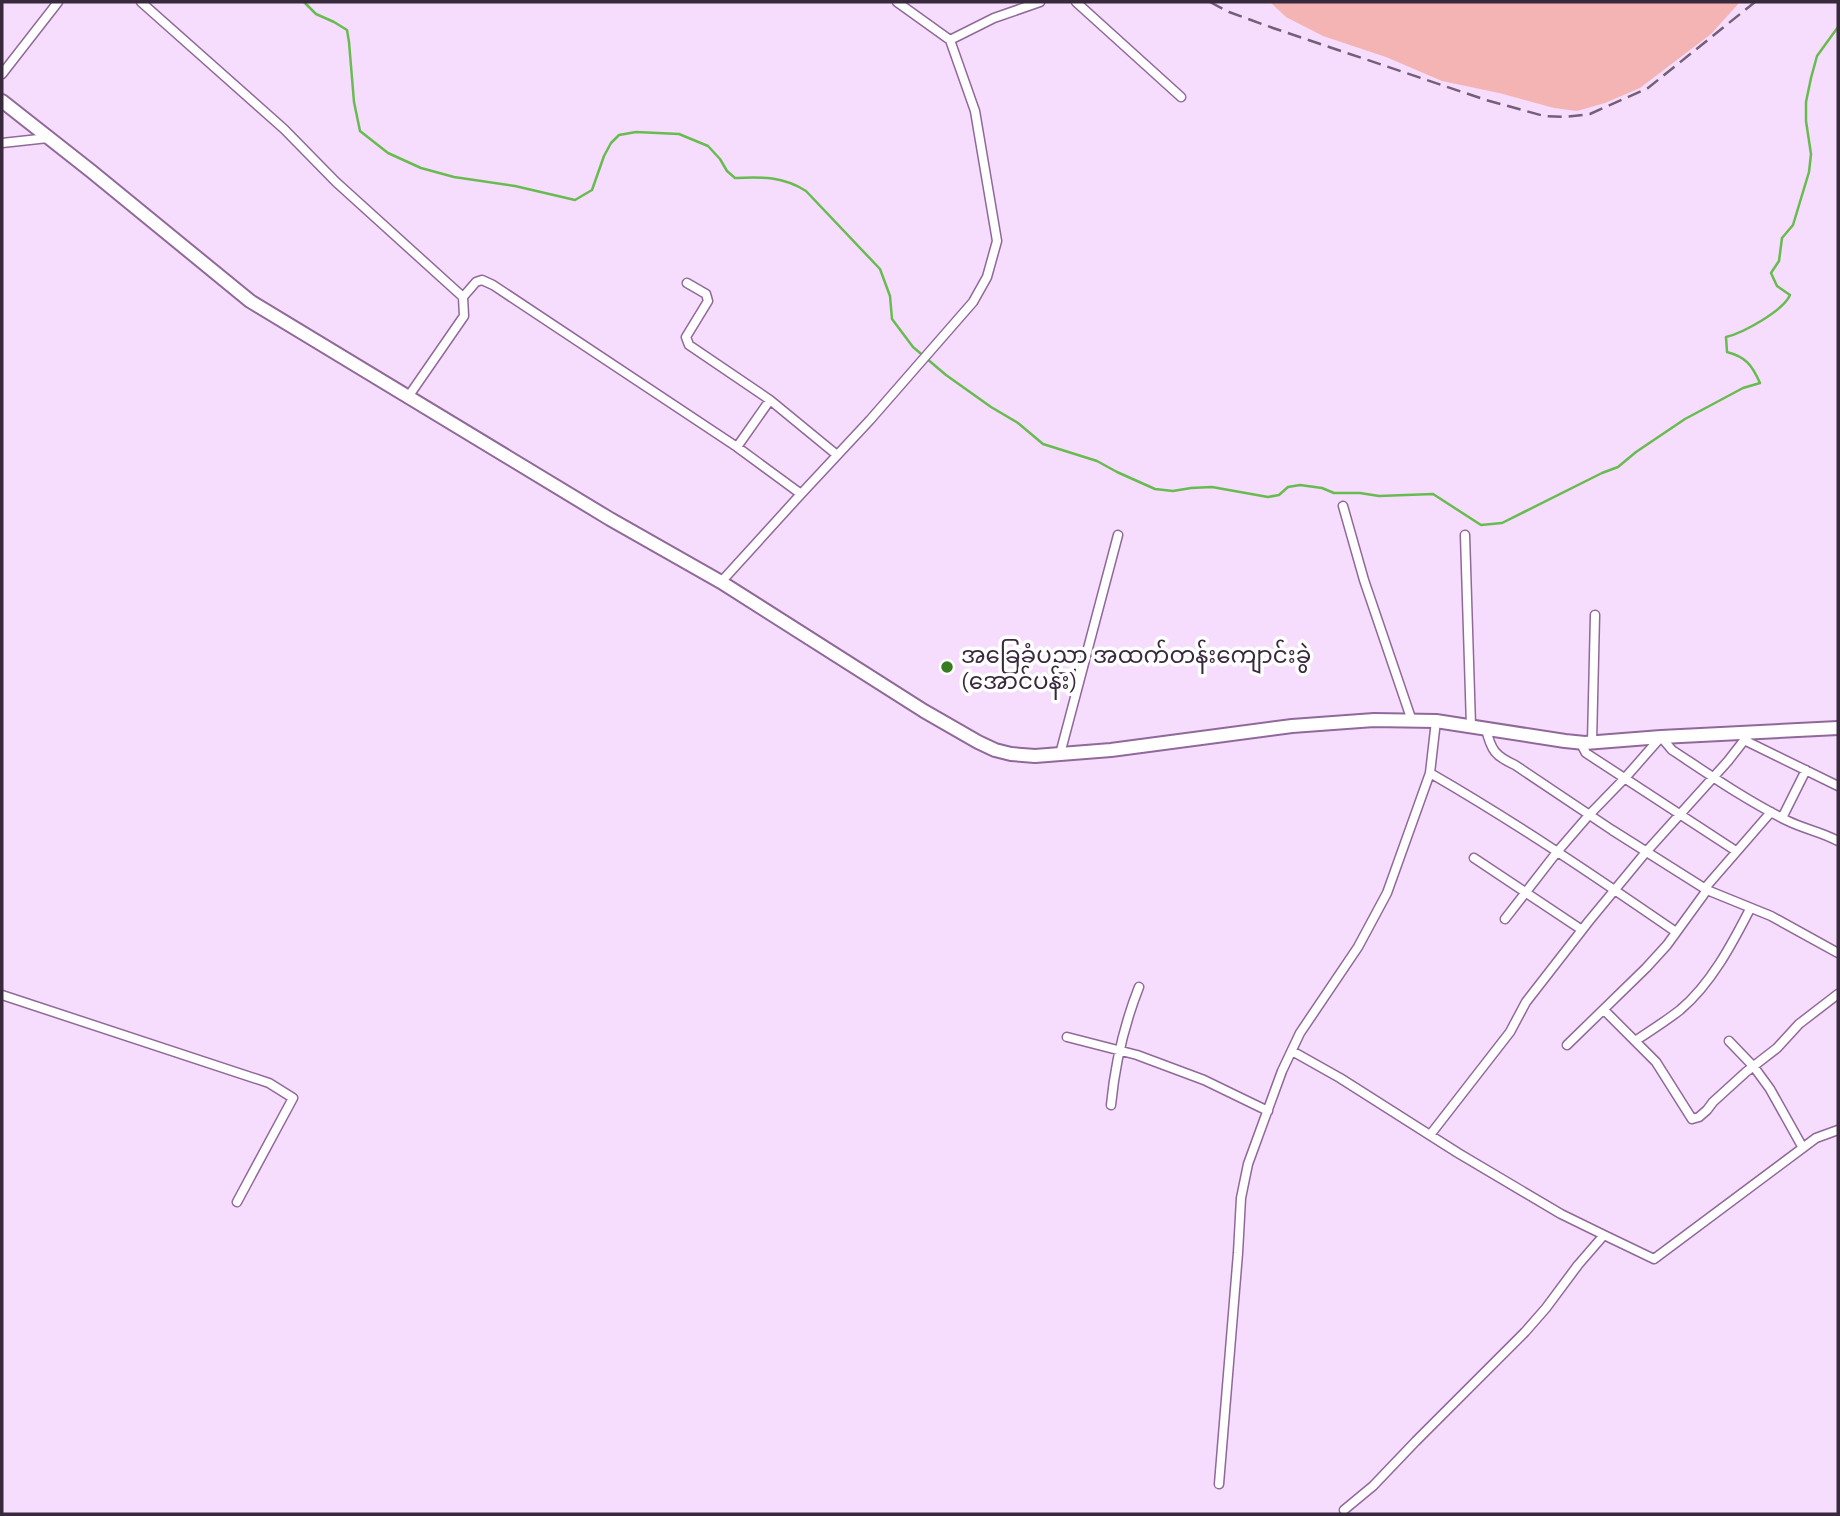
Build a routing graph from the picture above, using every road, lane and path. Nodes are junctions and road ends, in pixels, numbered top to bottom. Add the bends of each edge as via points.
1 (58, 2) edge
2 (141, 2) edge
3 (897, 2) edge
4 (1040, 2) edge
5 (1076, 2) edge
6 (950, 40) junction
7 (2, 74) edge
8 (1181, 97) dead end
9 (2, 101) edge
10 (48, 138) junction
11 (2, 143) edge
12 (687, 282) dead end
13 (463, 297) junction
14 (408, 397) junction
15 (770, 400) junction
16 (737, 447) junction
17 (837, 455) junction
18 (801, 494) junction
19 (1343, 506) dead end
20 (1118, 535) dead end
21 (1465, 535) dead end
22 (721, 582) junction
23 (1595, 615) dead end
24 (1412, 721) junction
25 (1436, 721) junction
26 (1471, 726) junction
27 (1838, 728) edge
28 (1486, 729) junction
29 (1661, 737) junction
30 (1746, 737) junction
31 (1586, 742) junction
32 (1060, 754) junction
33 (1806, 770) junction
34 (1430, 773) junction
35 (1713, 777) junction
36 (1625, 778) junction
37 (1838, 786) edge
38 (1771, 812) junction
39 (1680, 814) junction
40 (1589, 815) junction
41 (1782, 818) junction
42 (1838, 841) edge
43 (1736, 850) junction
44 (1557, 852) junction
45 (1646, 852) junction
46 (1474, 858) dead end
47 (1706, 889) junction
48 (1615, 890) junction
49 (1525, 892) junction
50 (1750, 909) junction
51 (1505, 919) dead end
52 (1583, 930) junction
53 (1676, 933) junction
54 (1838, 953) edge
55 (1139, 987) dead end
56 (1838, 994) edge
57 (2, 995) edge
58 (1604, 1010) junction
59 (1068, 1037) dead end
60 (1635, 1041) junction
61 (1729, 1041) dead end
62 (1567, 1045) dead end
63 (1119, 1050) junction
64 (1292, 1051) junction
65 (1754, 1066) junction
66 (1111, 1105) dead end
67 (1268, 1111) junction
68 (1838, 1130) edge
69 (1430, 1135) junction
70 (1803, 1148) junction
71 (237, 1202) dead end
72 (1604, 1235) junction
73 (1219, 1484) dead end
74 (1344, 1510) dead end

1 - 7 street
2 - 13 street
3 - 6 street
4 - 6 street
5 - 8 street
6 - 17 street via 975,111 997,241 988,277 973,302
9 - 10 main road
10 - 11 street
10 - 14 main road via 250,301
12 - 15 street via 708,298 686,337 689,345
13 - 14 street via 464,316
13 - 16 street via 477,282 493,285
14 - 22 main road
15 - 16 street
15 - 17 street
16 - 18 street
17 - 18 street
18 - 22 street
19 - 24 street
20 - 32 street
21 - 26 street
22 - 32 main road via 978,742 1011,754
23 - 31 street
24 - 25 main road
24 - 32 main road via 1292,726
25 - 26 main road
25 - 34 street
26 - 28 main road
27 - 30 main road
28 - 31 main road
28 - 40 street via 1493,750 1502,759
29 - 30 main road
29 - 31 main road
29 - 35 street via 1672,750
29 - 36 street
30 - 33 street
30 - 35 street
31 - 36 street via 1586,753
33 - 37 street
33 - 41 street
34 - 44 street
34 - 64 street via 1387,893
35 - 38 street
35 - 39 street
36 - 39 street
36 - 40 street
38 - 41 street
38 - 43 street
39 - 43 street
39 - 45 street
40 - 44 street
40 - 45 street
41 - 42 street
43 - 47 street
44 - 48 street
44 - 49 street
45 - 47 street
45 - 48 street
46 - 49 street
47 - 50 street
47 - 53 street
48 - 52 street
48 - 53 street
49 - 51 street
49 - 52 street
50 - 54 street
50 - 60 street via 1702,988 1680,1010
52 - 69 street
53 - 58 street
55 - 63 street
56 - 65 street
57 - 71 street via 269,1083 293,1098
58 - 60 street
58 - 62 street
59 - 63 street
60 - 65 street via 1656,1062 1692,1119
61 - 65 street
63 - 66 street
63 - 67 street via 1204,1080
64 - 67 street
64 - 69 street
65 - 70 street
67 - 73 street via 1241,1198
68 - 70 street
69 - 72 street
70 - 72 street via 1654,1259
72 - 74 street via 1525,1332

